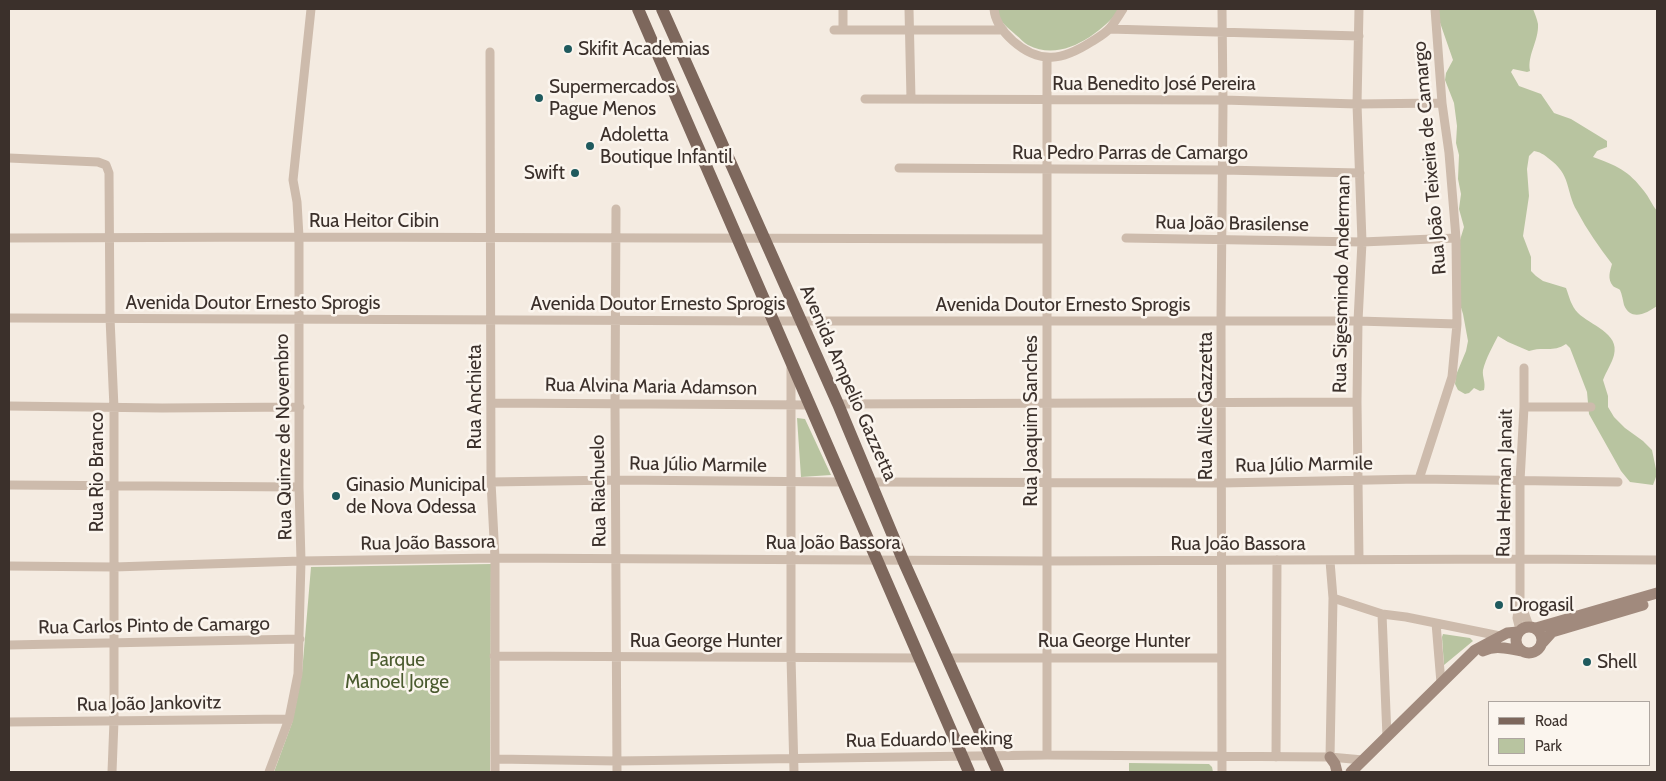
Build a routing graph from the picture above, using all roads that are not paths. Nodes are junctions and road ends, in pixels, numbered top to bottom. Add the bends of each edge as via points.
1 (310, 9) edge
2 (638, 9) edge
3 (662, 9) edge
4 (843, 9) edge
5 (909, 9) edge
6 (994, 9) edge
7 (1123, 9) edge
8 (1222, 9) edge
9 (1359, 9) edge
10 (1435, 9) edge
11 (1109, 29) junction
12 (909, 31) junction
13 (1222, 32) junction
14 (1006, 34) junction
15 (1359, 36) junction
16 (652, 41) junction
17 (680, 50) junction
18 (490, 52) dead end
19 (1047, 58) junction
20 (865, 99) dead end
21 (911, 99) junction
22 (1046, 100) junction
23 (1223, 100) junction
24 (1442, 103) junction
25 (1357, 104) junction
26 (9, 158) edge
27 (899, 168) dead end
28 (1046, 169) junction
29 (1222, 170) junction
30 (1360, 173) junction
31 (616, 209) dead end
32 (299, 237) junction
33 (491, 237) junction
34 (9, 238) edge
35 (109, 238) junction
36 (1126, 238) dead end
37 (1456, 238) junction
38 (615, 239) junction
39 (739, 239) junction
40 (764, 239) junction
41 (1046, 239) junction
42 (1223, 239) junction
43 (1362, 242) junction
44 (9, 318) edge
45 (110, 318) junction
46 (298, 319) junction
47 (491, 319) junction
48 (616, 320) junction
49 (774, 321) junction
50 (801, 321) junction
51 (1047, 321) junction
52 (1222, 321) junction
53 (1358, 321) junction
54 (1457, 324) junction
55 (791, 359) junction
56 (1524, 368) dead end
57 (492, 402) junction
58 (1358, 402) junction
59 (614, 403) junction
60 (838, 404) junction
61 (1047, 404) junction
62 (1223, 404) junction
63 (791, 405) junction
64 (810, 405) junction
65 (9, 406) edge
66 (300, 407) junction
67 (1524, 407) junction
68 (1591, 407) dead end
69 (114, 408) junction
70 (1419, 479) junction
71 (616, 480) junction
72 (1358, 480) junction
73 (1520, 481) junction
74 (491, 482) junction
75 (843, 482) junction
76 (872, 482) junction
77 (1048, 482) junction
78 (1618, 482) dead end
79 (791, 483) junction
80 (1222, 483) junction
81 (9, 485) edge
82 (114, 486) junction
83 (299, 487) junction
84 (495, 558) junction
85 (792, 559) junction
86 (1359, 559) junction
87 (1520, 559) junction
88 (616, 560) junction
89 (877, 560) junction
90 (903, 560) junction
91 (1223, 560) junction
92 (1277, 560) junction
93 (1657, 560) edge
94 (302, 561) junction
95 (1047, 561) junction
96 (1330, 561) junction
97 (9, 566) edge
98 (114, 566) junction
99 (1657, 593) edge
100 (1333, 598) junction
101 (1657, 601) edge
102 (1382, 614) junction
103 (1436, 623) junction
104 (1526, 629) junction
105 (1500, 636) junction
106 (300, 639) junction
107 (1543, 642) junction
108 (114, 644) junction
109 (9, 645) edge
110 (1522, 651) junction
111 (494, 656) junction
112 (618, 657) junction
113 (791, 657) junction
114 (1470, 657) junction
115 (919, 658) junction
116 (947, 658) junction
117 (1047, 658) junction
118 (1221, 658) junction
119 (1441, 683) junction
120 (289, 719) junction
121 (114, 721) junction
122 (9, 722) edge
123 (1387, 737) junction
124 (989, 755) junction
125 (1047, 755) junction
126 (961, 756) junction
127 (1221, 756) junction
128 (1330, 756) junction
129 (1276, 757) junction
130 (795, 758) junction
131 (496, 759) junction
132 (1363, 760) junction
133 (618, 761) junction
134 (112, 772) edge
135 (269, 772) edge
136 (495, 772) edge
137 (618, 772) edge
138 (794, 772) edge
139 (970, 772) edge
140 (998, 772) edge
141 (1222, 772) edge
142 (1338, 772) edge
143 (1351, 772) edge

1 - 32 street, Rua Quinze de Novembro via 292,180
2 - 16 main road
3 - 17 main road, Avenida Ampelio Gazzetta
4 - 12 street via 839,30
5 - 12 street
6 - 14 street
7 - 11 street
8 - 13 street, Rua Alice Gazzetta
9 - 15 street, Rua Sigesmindo Anderman
10 - 24 street, Rua João Teixeira de Camargo
11 - 13 street
11 - 19 street via 1080,49 1064,56
12 - 14 street
12 - 21 street
13 - 15 street
13 - 23 street, Rua Alice Gazzetta
14 - 19 street via 1019,47
15 - 25 street, Rua Sigesmindo Anderman
16 - 17 main road via 667,42
16 - 39 main road
17 - 40 main road, Avenida Ampelio Gazzetta
18 - 33 street, Rua Anchieta
19 - 22 street, Rua Joaquim Sanches
20 - 21 street, Rua Benedito José Pereira
21 - 22 street, Rua Benedito José Pereira
22 - 23 street, Rua Benedito José Pereira
22 - 28 street, Rua Joaquim Sanches
23 - 25 street, Rua Benedito José Pereira
23 - 29 street, Rua Alice Gazzetta
24 - 25 street, Rua Benedito José Pereira
24 - 37 street, Rua João Teixeira de Camargo
25 - 30 street, Rua Sigesmindo Anderman
26 - 35 street, Rua Rio Branco via 106,165 109,172
27 - 28 street, Rua Pedro Parras de Camargo
28 - 29 street, Rua Pedro Parras de Camargo
28 - 41 street, Rua Joaquim Sanches
29 - 30 street, Rua Pedro Parras de Camargo
29 - 42 street, Rua Alice Gazzetta
30 - 43 street, Rua Sigesmindo Anderman
31 - 38 street, Rua Riachuelo
32 - 33 street, Rua Heitor Cibin
32 - 35 street, Rua Heitor Cibin
32 - 46 street, Rua Quinze de Novembro
33 - 38 street, Rua Heitor Cibin
33 - 47 street, Rua Anchieta
34 - 35 street, Rua Heitor Cibin
35 - 45 street, Rua Rio Branco
36 - 42 street, Rua João Brasilense
37 - 43 street, Rua João Brasilense
37 - 54 street, Rua João Teixeira de Camargo
38 - 39 street, Rua Heitor Cibin
38 - 48 street, Rua Riachuelo
39 - 40 street, Rua Heitor Cibin
39 - 49 main road
40 - 41 street
40 - 50 main road, Avenida Ampelio Gazzetta
41 - 51 street, Rua Joaquim Sanches
42 - 43 street, Rua João Brasilense
42 - 52 street, Rua Alice Gazzetta
43 - 53 street, Rua Sigesmindo Anderman
44 - 45 street, Avenida Doutor Ernesto Sprogis
45 - 46 street, Avenida Doutor Ernesto Sprogis
45 - 69 street, Rua Rio Branco
46 - 47 street, Avenida Doutor Ernesto Sprogis
46 - 66 street, Rua Quinze de Novembro
47 - 48 street, Avenida Doutor Ernesto Sprogis
47 - 57 street, Rua Anchieta
48 - 49 street, Avenida Doutor Ernesto Sprogis
48 - 59 street, Rua Riachuelo
49 - 50 street, Avenida Doutor Ernesto Sprogis
49 - 55 main road
50 - 51 street, Avenida Doutor Ernesto Sprogis
50 - 60 main road, Avenida Ampelio Gazzetta
51 - 52 street, Avenida Doutor Ernesto Sprogis
51 - 61 street, Rua Joaquim Sanches
52 - 53 street, Avenida Doutor Ernesto Sprogis
52 - 62 street, Rua Alice Gazzetta
53 - 54 street, Avenida Doutor Ernesto Sprogis
53 - 58 street, Rua Sigesmindo Anderman
54 - 70 street, Rua João Teixeira de Camargo via 1452,377
55 - 63 street
55 - 64 main road
56 - 67 street, Rua Herman Janait
57 - 59 street, Rua Alvina Maria Adamson
57 - 74 street, Rua Anchieta
58 - 62 street
58 - 72 street, Rua Sigesmindo Anderman
59 - 63 street, Rua Alvina Maria Adamson
59 - 71 street, Rua Riachuelo
60 - 61 street
60 - 76 main road, Avenida Ampelio Gazzetta
61 - 62 street
61 - 77 street, Rua Joaquim Sanches
62 - 80 street, Rua Alice Gazzetta
63 - 64 street, Rua Alvina Maria Adamson
63 - 79 street
64 - 75 main road
65 - 69 street
66 - 69 street
66 - 83 street, Rua Quinze de Novembro
67 - 68 street
67 - 73 street, Rua Herman Janait
69 - 82 street, Rua Rio Branco
70 - 72 street, Rua Júlio Marmile
70 - 73 street, Rua Júlio Marmile
71 - 74 street, Rua Júlio Marmile
71 - 79 street, Rua Júlio Marmile
71 - 88 street, Rua Riachuelo
72 - 80 street, Rua Júlio Marmile
72 - 86 street, Rua Sigesmindo Anderman
73 - 78 street, Rua Júlio Marmile
73 - 87 street, Rua Herman Janait
74 - 84 street, Rua Anchieta
75 - 79 street, Rua Júlio Marmile
75 - 89 main road
76 - 77 street, Rua Júlio Marmile
76 - 90 main road, Avenida Ampelio Gazzetta
77 - 80 street, Rua Júlio Marmile
77 - 95 street, Rua Joaquim Sanches
79 - 85 street
80 - 91 street, Rua Alice Gazzetta
81 - 82 street
82 - 83 street
82 - 98 street, Rua Rio Branco
83 - 94 street, Rua Quinze de Novembro
84 - 88 street, Rua João Bassora
84 - 94 street, Rua João Bassora
84 - 111 street, Rua Anchieta
85 - 88 street, Rua João Bassora
85 - 89 street, Rua João Bassora
85 - 113 street
86 - 87 street, Rua João Bassora
86 - 96 street, Rua João Bassora
87 - 93 street, Rua João Bassora
87 - 104 street, Rua Herman Janait via 1520,598
88 - 112 street, Rua Riachuelo
89 - 90 street, Rua João Bassora
89 - 115 main road
90 - 95 street, Rua João Bassora
90 - 116 main road, Avenida Ampelio Gazzetta
91 - 92 street, Rua João Bassora
91 - 95 street, Rua João Bassora
91 - 118 street, Rua Alice Gazzetta
92 - 96 street, Rua João Bassora
92 - 129 street
94 - 98 street, Rua João Bassora
94 - 106 street, Rua Quinze de Novembro
95 - 117 street, Rua Joaquim Sanches
96 - 100 street
97 - 98 street, Rua João Bassora
98 - 108 street, Rua Rio Branco
99 - 104 main road
100 - 102 street
100 - 128 street
101 - 107 main road via 1552,632
102 - 103 street
102 - 123 street
103 - 105 street
103 - 119 street
104 - 105 main road
104 - 107 main road via 1542,634
104 - 110 main road via 1516,640
105 - 114 main road via 1475,650
106 - 108 street, Rua Carlos Pinto de Camargo
106 - 120 street, Rua Quinze de Novembro via 298,674
107 - 110 main road via 1535,652
108 - 109 street, Rua Carlos Pinto de Camargo
108 - 121 street, Rua Rio Branco
110 - 114 main road via 1491,647
111 - 112 street, Rua George Hunter
111 - 131 street, Rua Anchieta
112 - 113 street, Rua George Hunter
112 - 133 street, Rua Riachuelo
113 - 115 street, Rua George Hunter
113 - 130 street
114 - 119 main road
115 - 126 main road
116 - 117 street, Rua George Hunter
116 - 124 main road, Avenida Ampelio Gazzetta
117 - 118 street, Rua George Hunter
117 - 125 street, Rua Joaquim Sanches
118 - 127 street, Rua Alice Gazzetta
119 - 123 main road
120 - 121 street, Rua João Jankovitz
120 - 135 street, Rua Quinze de Novembro
121 - 122 street, Rua João Jankovitz
121 - 134 street, Rua Rio Branco
123 - 132 main road
124 - 125 street, Rua Eduardo Leeking
124 - 126 street, Rua Eduardo Leeking
124 - 140 main road, Avenida Ampelio Gazzetta
125 - 127 street, Rua Eduardo Leeking
126 - 130 street, Rua Eduardo Leeking
126 - 139 main road
127 - 129 street, Rua Eduardo Leeking
127 - 141 street, Rua Alice Gazzetta
128 - 129 street, Rua Eduardo Leeking
128 - 132 street, Rua Eduardo Leeking
128 - 142 main road
130 - 133 street, Rua Eduardo Leeking
130 - 138 street
131 - 133 street, Rua Eduardo Leeking
131 - 136 street, Rua Anchieta
132 - 143 main road
133 - 137 street, Rua Riachuelo

